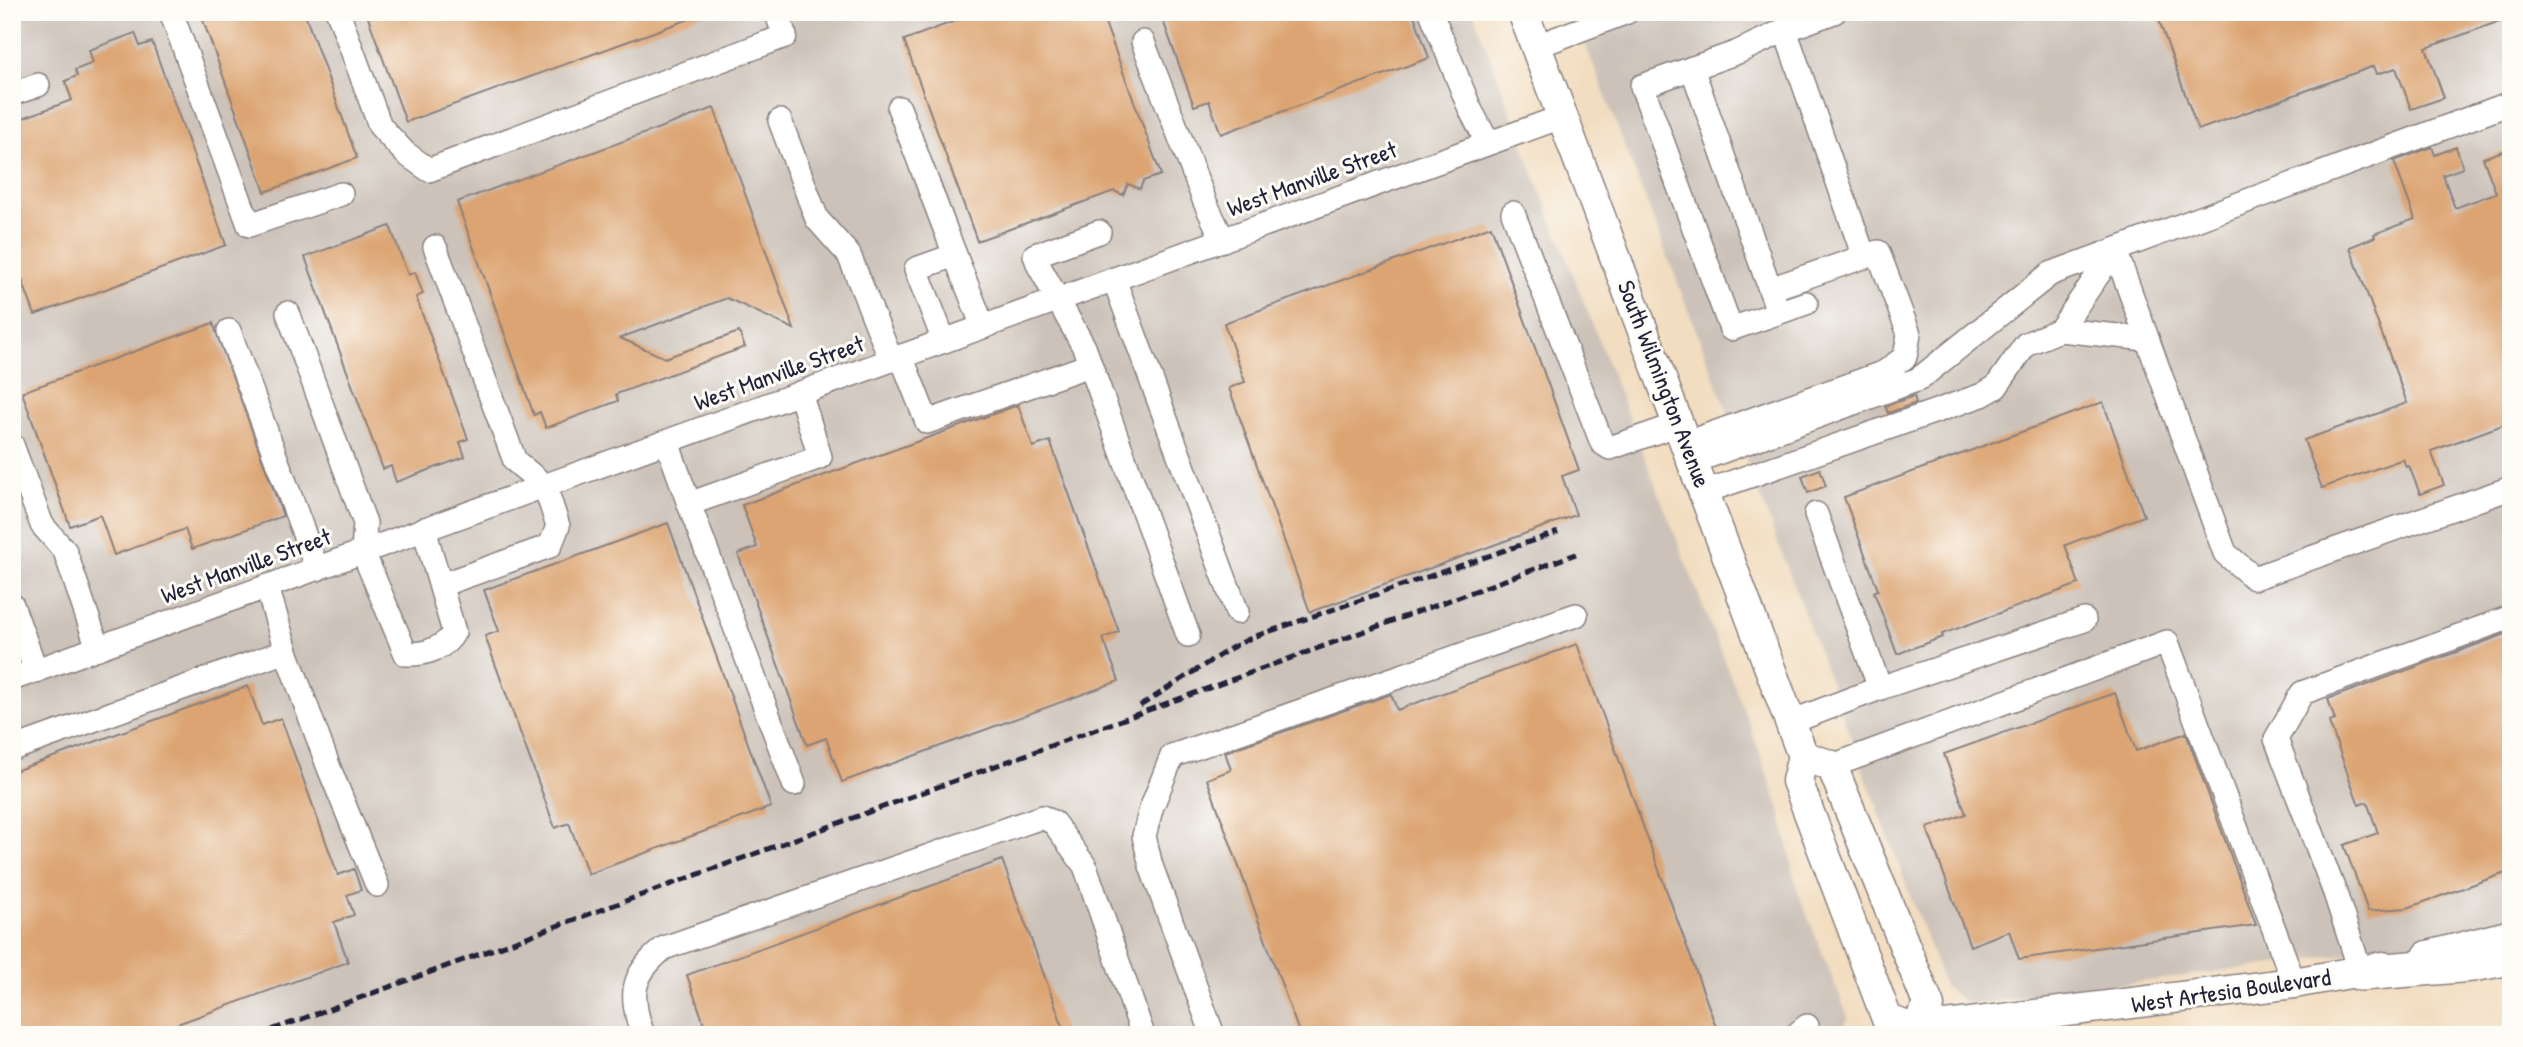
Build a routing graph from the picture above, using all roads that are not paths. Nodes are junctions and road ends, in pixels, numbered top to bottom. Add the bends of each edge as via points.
1 (171, 12) edge
2 (338, 12) edge
3 (776, 12) edge
4 (1431, 12) edge
5 (1523, 12) edge
6 (1627, 12) edge
7 (1834, 12) edge
8 (1787, 21) edge
9 (1143, 42) dead end
10 (1536, 46) junction
11 (1692, 68) junction
12 (38, 85) dead end
13 (12, 94) edge
14 (2511, 103) edge
15 (899, 108) dead end
16 (1564, 116) junction
17 (780, 121) dead end
18 (1488, 143) junction
19 (341, 194) dead end
20 (1513, 213) dead end
21 (1099, 232) dead end
22 (1223, 240) junction
23 (435, 247) dead end
24 (2115, 250) junction
25 (955, 255) junction
26 (1864, 257) junction
27 (1114, 279) junction
28 (1770, 289) junction
29 (1059, 300) junction
30 (1806, 303) dead end
31 (288, 313) dead end
32 (1779, 313) junction
33 (983, 327) junction
34 (2060, 330) junction
35 (229, 331) dead end
36 (2147, 340) junction
37 (944, 341) junction
38 (896, 358) junction
39 (1090, 365) junction
40 (800, 393) junction
41 (667, 442) junction
42 (1686, 443) junction
43 (12, 445) edge
44 (545, 486) junction
45 (2511, 488) edge
46 (1704, 492) junction
47 (690, 504) junction
48 (1816, 514) dead end
49 (424, 529) junction
50 (363, 552) junction
51 (317, 569) junction
52 (441, 584) junction
53 (267, 587) junction
54 (12, 605) edge
55 (1237, 612) dead end
56 (1576, 615) dead end
57 (2511, 617) edge
58 (2084, 620) dead end
59 (1188, 635) dead end
60 (98, 648) junction
61 (286, 651) junction
62 (36, 671) junction
63 (12, 679) edge
64 (1880, 688) junction
65 (1791, 722) junction
66 (12, 749) edge
67 (1803, 756) junction
68 (1832, 766) junction
69 (794, 784) dead end
70 (377, 885) dead end
71 (2511, 935) edge
72 (2511, 957) edge
73 (2361, 973) junction
74 (2294, 983) junction
75 (1913, 1033) edge
76 (643, 1035) edge
77 (1143, 1035) edge
78 (1213, 1035) edge

1 - 19 street via 249,225
2 - 3 street via 380,126 429,170 785,36
4 - 18 street via 1469,109
5 - 10 main road, South Wilmington Avenue
6 - 10 street
7 - 8 street
8 - 11 street via 1738,52
8 - 26 street
9 - 22 street
10 - 16 main road, South Wilmington Avenue
11 - 28 street
11 - 32 street via 1642,86 1731,329
12 - 13 street
14 - 24 street
15 - 25 street
16 - 18 street, West Manville Street
16 - 42 main road, South Wilmington Avenue
17 - 38 street via 817,219 849,254
18 - 22 street, West Manville Street
20 - 42 street via 1602,443 1610,448
21 - 29 street via 1035,255
22 - 27 street, West Manville Street
23 - 44 street via 515,461
24 - 34 street
24 - 36 street
24 - 42 street via 2050,274 1919,379
25 - 33 street
25 - 37 street via 916,269
26 - 28 street
26 - 42 street via 1878,252 1909,334 1905,357 1885,372
27 - 29 street, West Manville Street
27 - 55 street
28 - 32 street
29 - 33 street, West Manville Street
29 - 39 street
30 - 32 street
31 - 50 street via 365,523
33 - 37 street, West Manville Street
34 - 36 street
34 - 46 street via 2026,344 1996,387 1982,395
35 - 51 street
36 - 45 street via 2225,553 2254,578
37 - 38 street, West Manville Street
38 - 39 street via 927,422
38 - 40 street, West Manville Street
39 - 59 street
40 - 41 street, West Manville Street
40 - 47 street via 820,457
41 - 44 street, West Manville Street
41 - 47 street
42 - 46 main road, South Wilmington Avenue
43 - 60 street via 42,525 65,551
44 - 49 street, West Manville Street
44 - 52 street via 558,526 550,546
46 - 65 main road, South Wilmington Avenue
47 - 69 street
48 - 64 street
49 - 50 street, West Manville Street
49 - 52 street
50 - 51 street, West Manville Street
50 - 52 street via 406,654 435,649 452,637
51 - 53 street, West Manville Street
53 - 60 street, West Manville Street
53 - 61 street
54 - 62 street
56 - 78 street via 1172,756 1144,836
57 - 73 street via 2302,693 2276,739
58 - 64 street
60 - 62 street, West Manville Street
61 - 66 street
61 - 70 street
62 - 63 street, West Manville Street
64 - 65 street
65 - 67 main road, South Wilmington Avenue
67 - 68 main road
67 - 75 main road, South Wilmington Avenue via 1797,780 1887,1018
68 - 74 street via 2167,642
68 - 75 main road via 1929,1006
71 - 73 main road, West Artesia Boulevard
72 - 73 highway
73 - 74 main road, West Artesia Boulevard
74 - 75 main road, West Artesia Boulevard
76 - 77 street via 634,1009 635,990 642,971 664,948 1042,817 1054,823 1085,866

